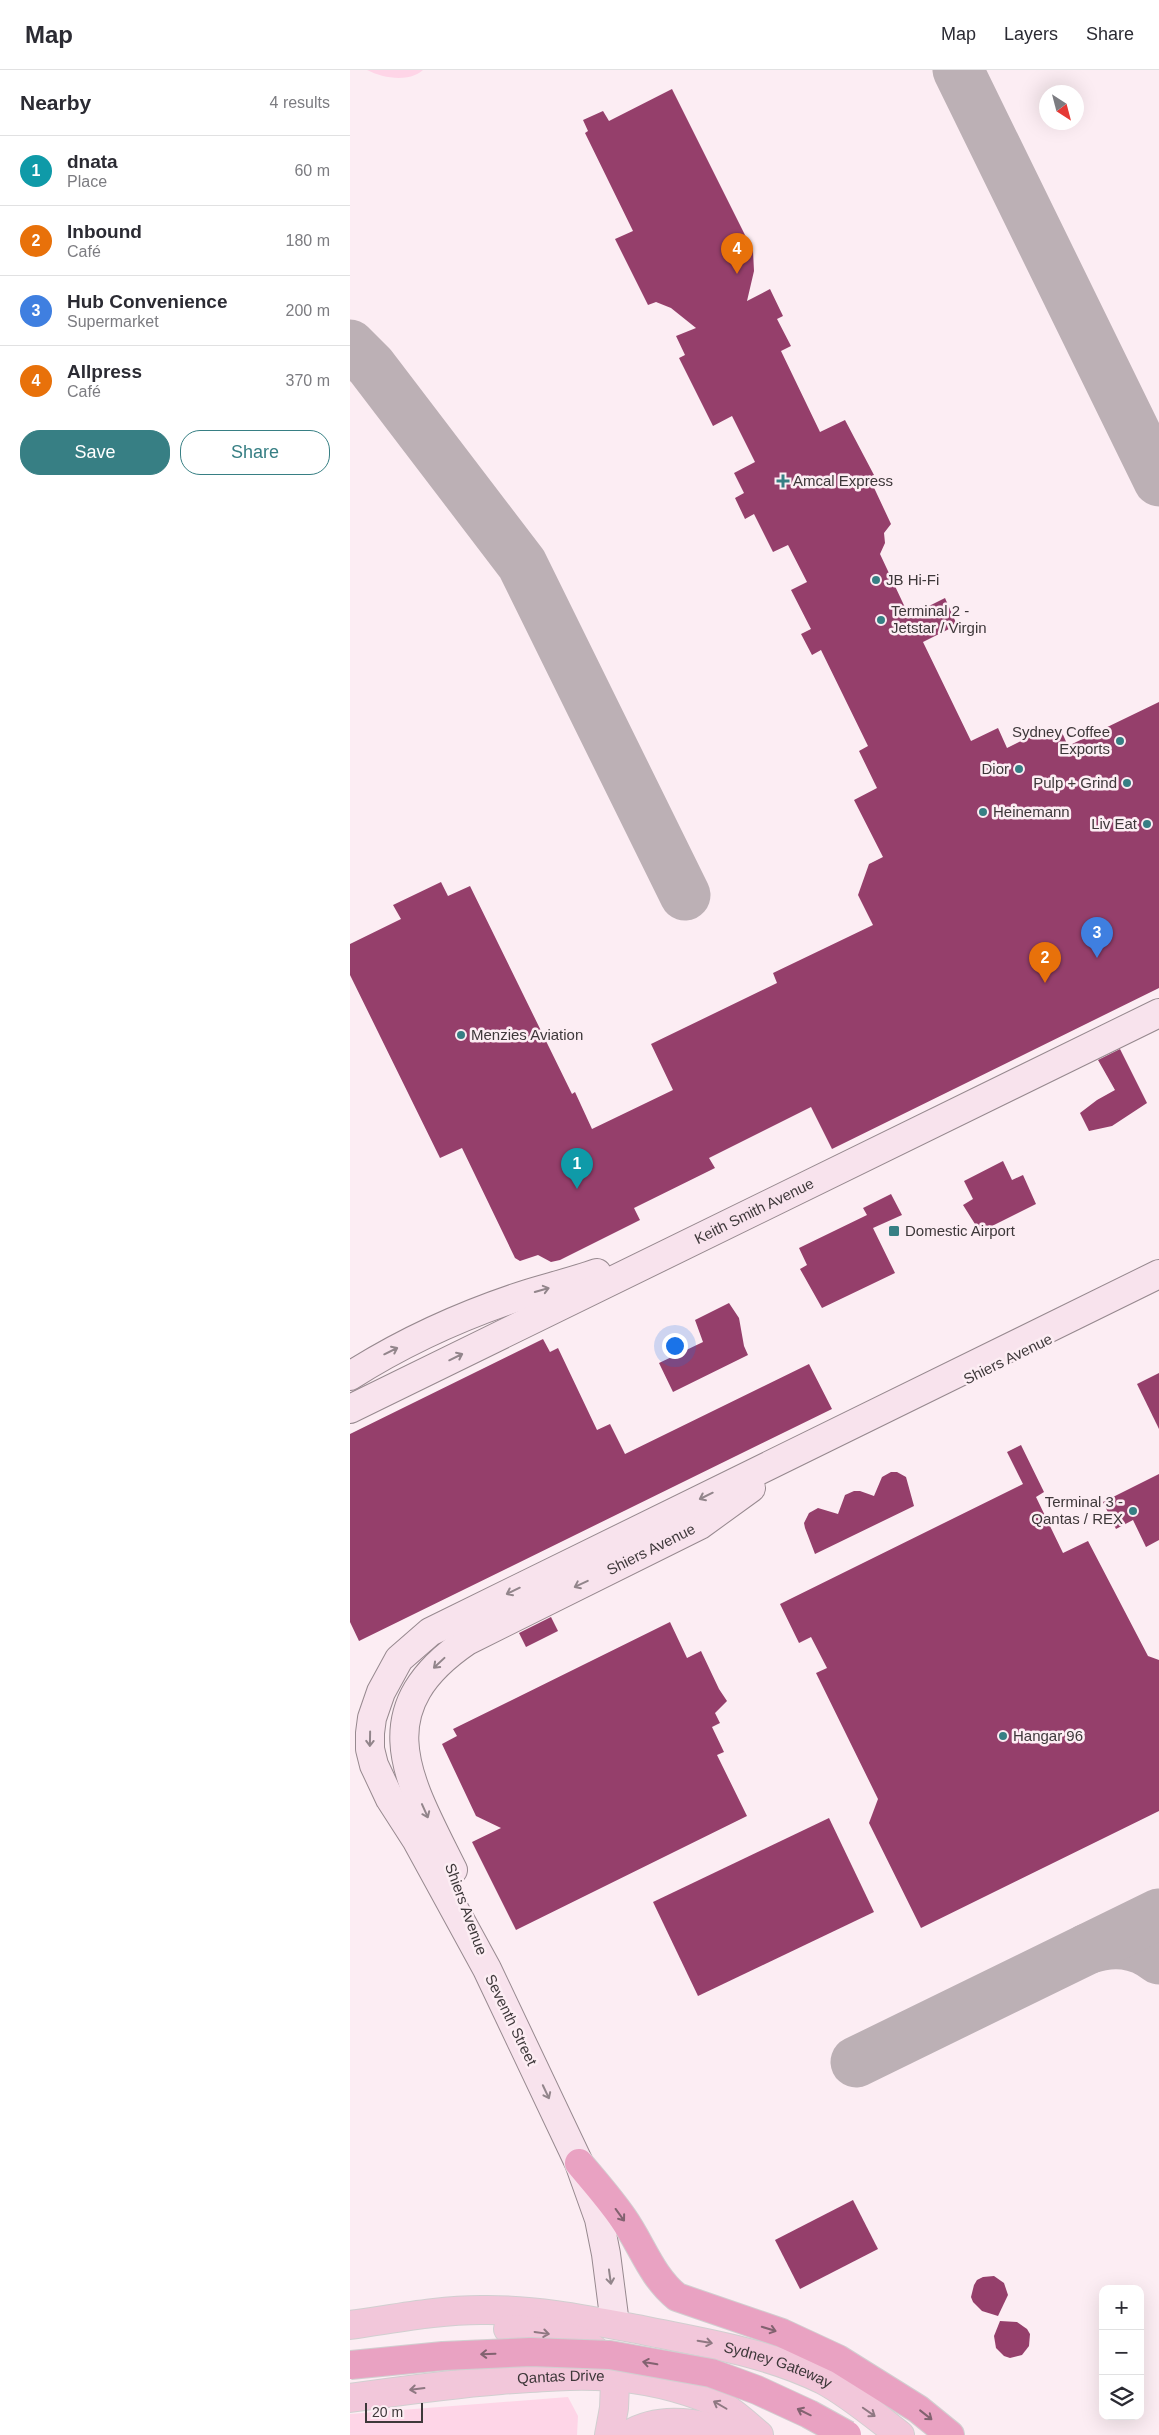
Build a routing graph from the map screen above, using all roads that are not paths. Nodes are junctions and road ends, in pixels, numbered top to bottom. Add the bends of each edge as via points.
1 (1159, 1003) edge
2 (1159, 1013) edge
3 (1159, 1274) edge
4 (1159, 1284) edge
5 (350, 1376) edge
6 (350, 1409) edge
7 (430, 1632) joint
8 (487, 1969) junction
9 (579, 2163) junction
10 (361, 2323) edge
11 (628, 2327) junction
12 (350, 2365) edge
13 (616, 2376) junction
14 (350, 2398) edge
15 (610, 2435) edge
16 (628, 2435) edge
17 (738, 2435) edge
18 (759, 2435) edge
19 (846, 2435) edge
20 (900, 2435) edge
21 (950, 2435) edge

5 -> 1 street, Keith Smith Avenue via 382,1355 451,1322 526,1294 619,1266
6 -> 2 street, Keith Smith Avenue
3 -> 7 street, Shiers Avenue
4 -> 8 street, Shiers Avenue via 780,1471 753,1486 700,1525 482,1633 434,1667 410,1705 403,1733 405,1757 418,1796 456,1876
7 -> 8 street, Seventh Street via 399,1659 389,1675 372,1718 370,1749 390,1799 417,1841
8 -> 9 street, Seventh Street
9 -> 11 street, Seventh Street via 599,2219
9 -> 21 highway via 623,2218 651,2268 677,2297 782,2333 838,2360 918,2410
10 - 11 main road via 482,2310 556,2314
10 -> 13 main road via 546,2333 585,2345 603,2357
11 - 13 main road
11 -> 20 main road, Sydney Gateway via 718,2344 766,2357 825,2381
19 -> 12 highway, bridge via 757,2390 711,2373 610,2355 530,2352
13 -> 14 main road, Qantas Drive via 557,2376 465,2383
13 - 15 main road
18 -> 13 main road, Qantas Drive via 714,2402 650,2382
16 - 17 main road via 646,2427 675,2422 709,2426

